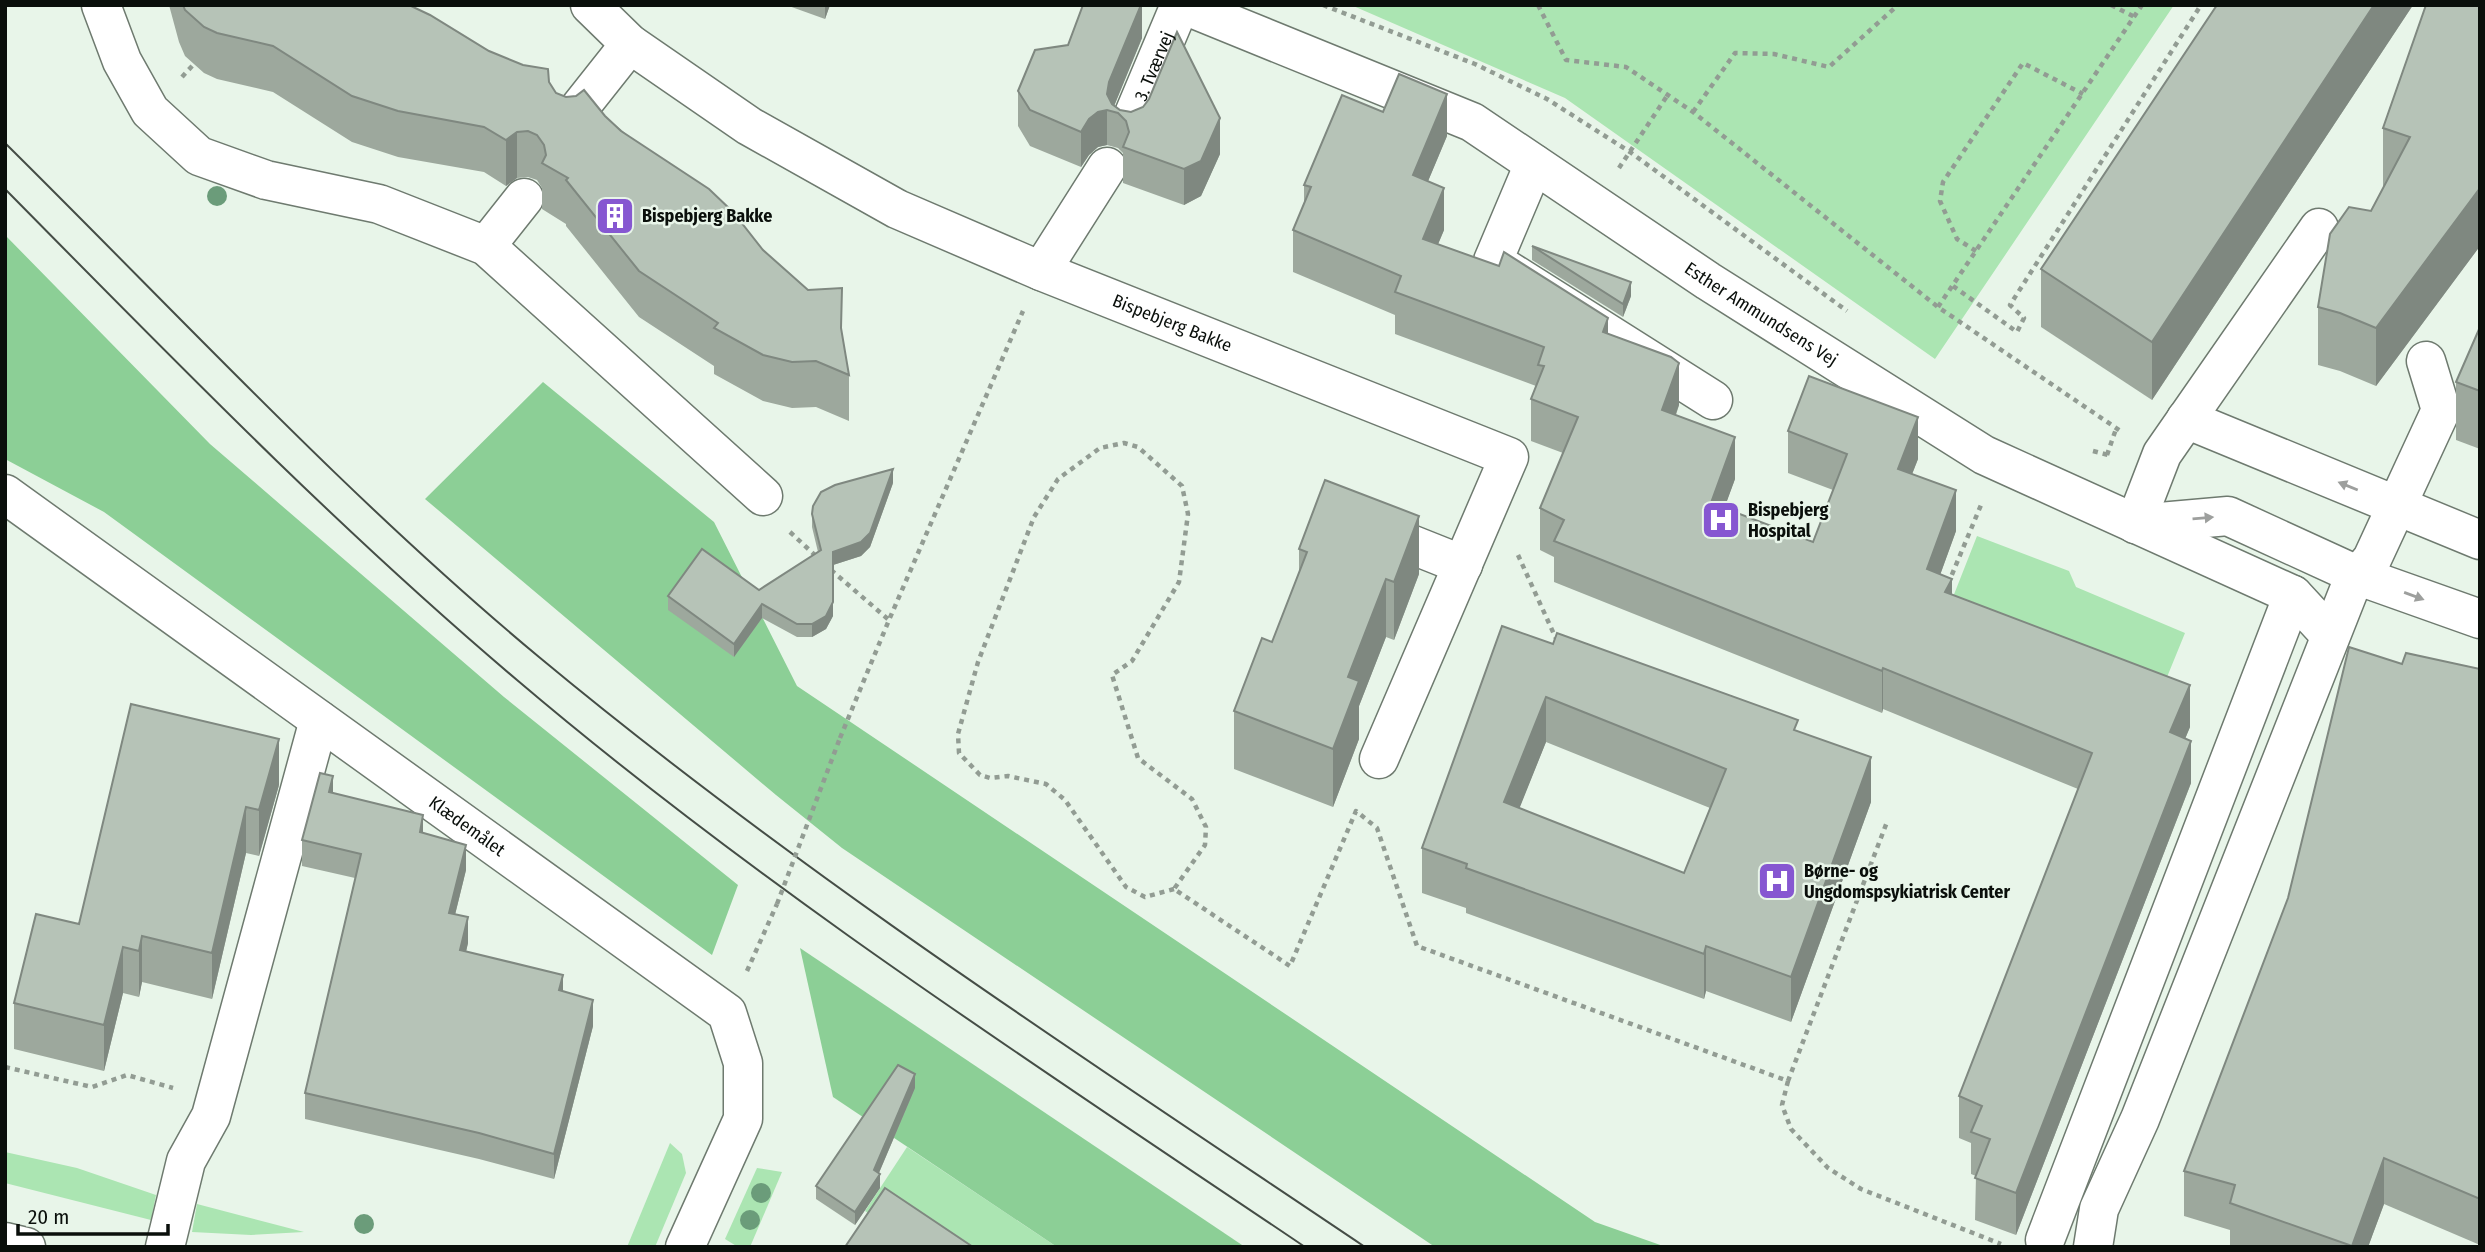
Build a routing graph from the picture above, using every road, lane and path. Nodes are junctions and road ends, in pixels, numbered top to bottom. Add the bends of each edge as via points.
1 (101, 5) edge
2 (590, 5) edge
3 (1182, 5) edge
4 (1323, 5) edge
5 (1538, 5) edge
6 (1898, 5) edge
7 (2111, 5) edge
8 (2142, 5) edge
9 (2201, 5) edge
10 (2135, 17) junction
11 (630, 44) junction
12 (2082, 94) junction
13 (1667, 96) junction
14 (1693, 112) junction
15 (569, 121) edge
16 (1129, 126) edge
17 (1630, 152) junction
18 (1534, 164) junction
19 (1107, 167) dead end
20 (524, 198) dead end
21 (1594, 205) junction
22 (2319, 229) dead end
23 (485, 246) junction
24 (1976, 251) junction
25 (1041, 271) junction
26 (1953, 286) junction
27 (1938, 307) junction
28 (1853, 315) dead end
29 (2426, 361) dead end
30 (1713, 400) dead end
31 (2186, 419) junction
32 (2116, 429) junction
33 (2088, 449) dead end
34 (2107, 455) junction
35 (1999, 462) junction
36 (2157, 465) junction
37 (5, 494) edge
38 (763, 496) joint
39 (1492, 497) junction
40 (2395, 506) junction
41 (1333, 514) edge
42 (2135, 524) junction
43 (2480, 540) edge
44 (1463, 565) junction
45 (2358, 576) junction
46 (1947, 585) edge
47 (2293, 595) junction
48 (2480, 619) edge
49 (889, 620) junction
50 (2330, 635) junction
51 (1560, 648) edge
52 (319, 720) junction
53 (1379, 758) dead end
54 (1887, 822) dead end
55 (1174, 888) junction
56 (747, 969) dead end
57 (5, 1066) edge
58 (1788, 1081) junction
59 (215, 1099) junction
60 (2045, 1240) dead end
61 (5, 1242) edge
62 (26, 1247) edge
63 (164, 1247) edge
64 (685, 1247) edge
65 (2007, 1247) edge
66 (2093, 1247) edge

1 - 23 street via 122,61 150,111 199,156 266,180 379,204
2 - 11 street, Bispebjerg Bakke
3 - 16 street, 3. Tværvej
3 - 18 street, Esther Ammundsens Vej via 1472,122
4 - 17 path via 1475,64 1547,99
5 - 13 path via 1566,60 1626,67
6 - 14 path via 1829,67 1774,54 1735,53
7 - 10 path
8 - 10 path
9 - 26 path via 2010,305 2024,318 2017,332
10 - 12 path
11 - 15 street
11 - 25 street, Bispebjerg Bakke via 749,126 897,209
12 - 24 path
12 - 24 path via 2024,63 1942,182 1940,201 1957,239
13 - 14 path
13 - 17 path
14 - 27 path
17 - 21 path
17 - 28 path
18 - 21 street, Esther Ammundsens Vej
18 - 30 street via 1493,261
19 - 25 street
20 - 23 street
21 - 35 street, Esther Ammundsens Vej
22 - 31 street
23 - 38 street
24 - 26 path
25 - 39 street, Bispebjerg Bakke via 1509,457
25 - 49 path
26 - 27 path
27 - 32 path
29 - 40 street via 2441,410
31 - 36 street
40 -> 31 street
32 - 34 path
32 - 36 path
33 - 34 path
34 - 36 path
35 - 42 street, Esther Ammundsens Vej
35 - 46 path
36 - 42 street
37 - 52 street, Klædemålet
38 - 49 path via 782,524
39 - 44 street
39 - 51 path
40 - 43 street
40 - 45 street via 2372,559
41 - 44 street
42 -> 45 street via 2228,516
42 - 47 street, Esther Ammundsens Vej
44 - 53 street
45 -> 48 street
45 - 50 street
47 - 50 street, Esther Ammundsens Vej
47 - 60 street
49 - 56 path, bridge
50 - 66 street via 2140,1119 2099,1209
52 - 59 street
52 - 64 street, Klædemålet via 727,1013 743,1063 743,1119
54 - 58 path
55 - 55 path via 1145,897 1126,887 1065,800 1046,784 980,775 959,753 958,734 978,662 1034,517 1058,479 1100,448 1124,443 1138,447 1182,486 1188,514 1179,582 1132,661 1112,675 1138,758 1192,799 1206,827 1205,845
55 - 58 path via 1290,967 1356,811 1377,828 1417,946
57 - 59 path via 92,1087 127,1075
58 - 65 path via 1782,1105 1791,1129 1828,1168 1861,1189
59 - 63 street via 211,1116 186,1161
61 - 62 street

